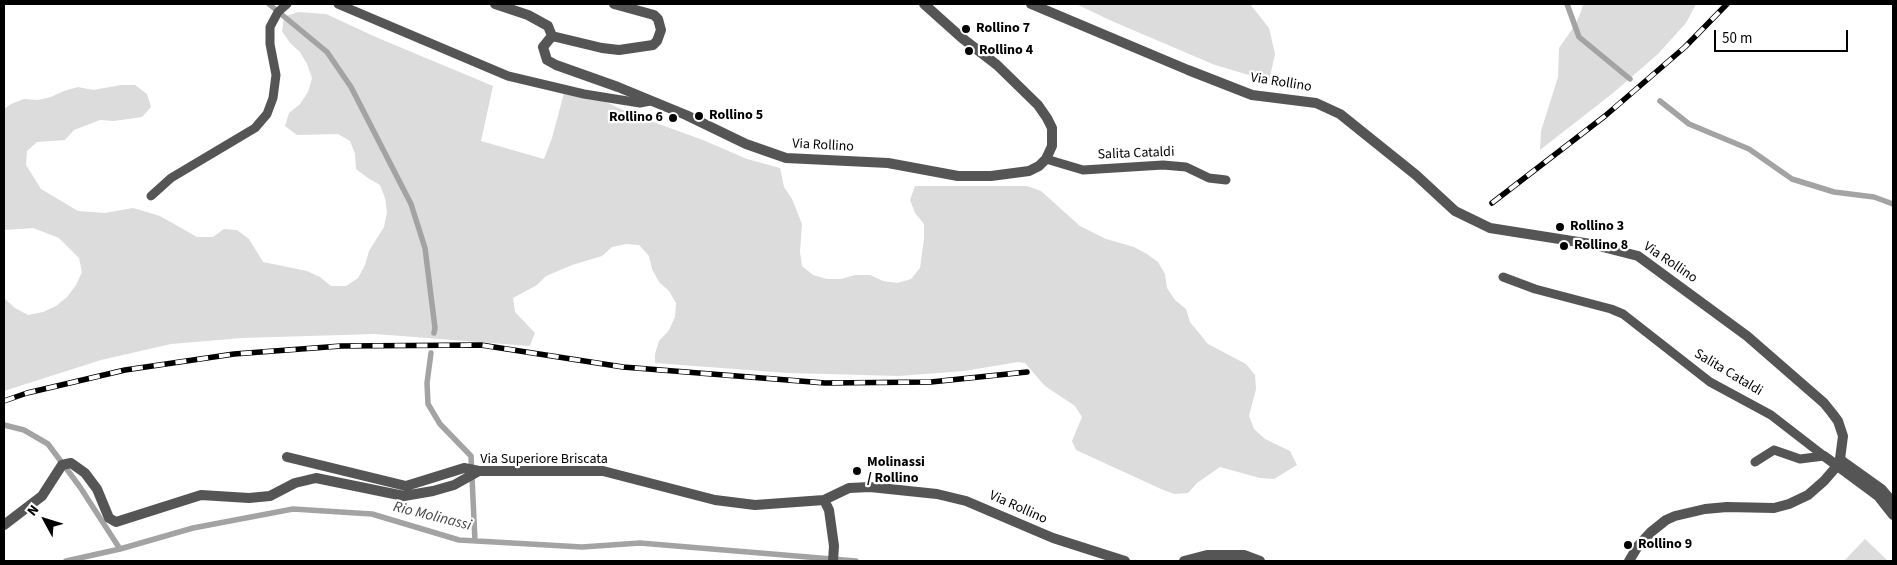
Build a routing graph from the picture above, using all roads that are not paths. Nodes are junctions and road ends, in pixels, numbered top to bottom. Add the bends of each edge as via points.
1 (287, 4) edge
2 (338, 4) edge
3 (358, 4) edge
4 (496, 4) edge
5 (614, 4) edge
6 (924, 4) edge
7 (1031, 4) edge
8 (364, 14) junction
9 (552, 36) junction
10 (650, 101) junction
11 (1046, 159) junction
12 (1226, 180) dead end
13 (151, 196) dead end
14 (1503, 277) dead end
15 (1824, 456) junction
16 (287, 458) dead end
17 (1755, 462) dead end
18 (1839, 462) junction
19 (479, 471) junction
20 (824, 500) junction
21 (1893, 502) edge
22 (1893, 515) edge
23 (4, 525) edge
24 (833, 561) edge
25 (1125, 561) edge
26 (1184, 561) edge
27 (1260, 561) edge
28 (1629, 561) edge

1 - 13 lane via 270,27 276,75 267,114 255,128 170,178
2 - 8 lane
3 - 8 lane
4 - 9 street via 548,26
5 - 9 street via 654,15 661,30 657,41 653,45 619,50
6 - 11 street via 997,65 1038,105 1052,128 1052,146
7 - 18 street, Via Rollino via 1252,95 1316,103 1340,114 1454,211 1490,228 1591,244 1638,256 1747,336 1824,404 1841,429 1843,444
8 - 10 lane via 508,76 584,94 640,103
9 - 10 street, Via Rollino via 544,47 548,60 556,66
10 - 11 street, Via Rollino via 746,144 786,158 888,163 958,176 1030,171
11 - 12 lane, Salita Cataldi via 1083,170 1162,165 1186,167 1209,178
14 - 15 lane, Salita Cataldi via 1623,314 1710,382 1771,415
15 - 17 lane via 1800,459 1774,450
15 - 18 street, Salita Cataldi
16 - 19 street via 406,486 464,468
18 - 21 lane via 1882,489
18 - 22 street, Salita Cataldi via 1878,496
18 - 28 street via 1808,495 1789,504 1760,509 1705,509 1666,520 1644,539
19 - 20 street, Via Superiore Briscata via 602,471 715,500 755,505
19 - 23 street, Via Superiore Briscata via 454,485 404,496 316,478 295,483 270,496 201,495 116,522 109,518 97,489 86,473 72,463 62,466 42,496
20 - 24 street via 829,510
20 - 25 street, Via Rollino via 857,487 937,494 966,501 1052,538
26 - 27 street via 1207,555 1244,554

